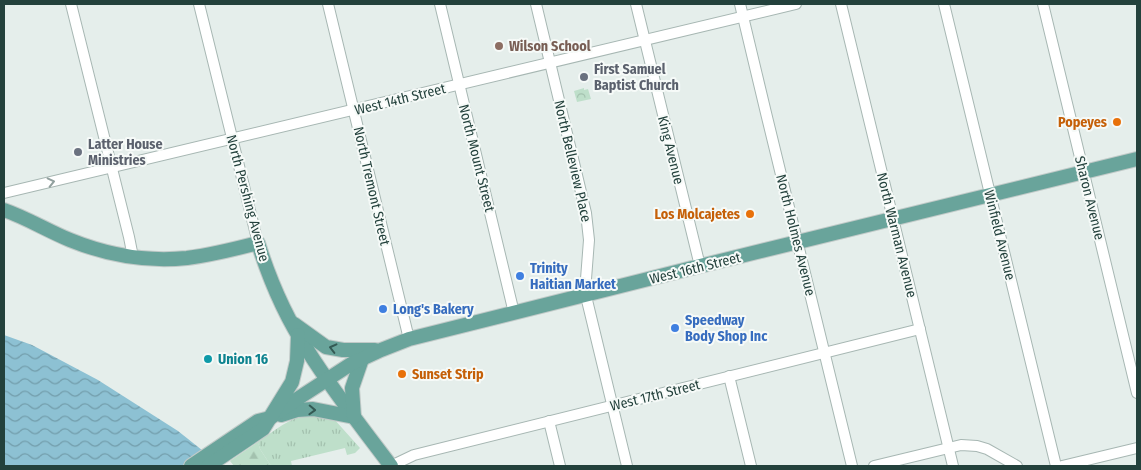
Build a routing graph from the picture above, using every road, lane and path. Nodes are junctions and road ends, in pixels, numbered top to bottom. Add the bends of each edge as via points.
1 (71, 4) edge
2 (200, 4) edge
3 (328, 4) edge
4 (440, 4) edge
5 (536, 4) edge
6 (636, 4) edge
7 (740, 4) edge
8 (796, 4) edge
9 (841, 4) edge
10 (944, 4) edge
11 (1043, 4) edge
12 (743, 16) junction
13 (645, 40) junction
14 (550, 62) junction
15 (459, 84) junction
16 (354, 110) junction
17 (232, 139) junction
18 (1137, 159) edge
19 (111, 168) junction
20 (1084, 172) junction
21 (4, 194) edge
22 (990, 195) junction
23 (4, 210) edge
24 (893, 219) junction
25 (258, 243) junction
26 (798, 243) junction
27 (133, 257) junction
28 (700, 266) junction
29 (585, 295) junction
30 (514, 312) junction
31 (295, 328) junction
32 (920, 329) junction
33 (409, 339) junction
34 (381, 350) junction
35 (825, 353) junction
36 (362, 359) junction
37 (728, 376) junction
38 (327, 379) junction
39 (1137, 393) edge
40 (612, 406) junction
41 (354, 417) junction
42 (270, 418) junction
43 (549, 421) junction
44 (248, 434) junction
45 (949, 448) junction
46 (1137, 448) edge
47 (191, 466) edge
48 (208, 466) edge
49 (391, 466) edge
50 (560, 466) edge
51 (626, 466) edge
52 (750, 466) edge
53 (852, 466) edge
54 (874, 466) edge
55 (953, 466) edge
56 (1017, 466) edge
57 (1056, 466) edge
58 (1062, 466) edge

1 - 19 street
2 - 17 street, North Pershing Avenue
3 - 16 street, North Tremont Street
4 - 15 street, North Mount Street
5 - 14 street, North Belleview Place
6 - 13 street, King Avenue
7 - 12 street, North Holmes Avenue
8 - 12 street, West 14th Street
9 - 24 street, North Warman Avenue
10 - 22 street, Winfield Avenue
11 - 20 street, Sharon Avenue
12 - 13 street, West 14th Street
12 - 26 street, North Holmes Avenue
13 - 14 street, West 14th Street
13 - 28 street, King Avenue
14 - 15 street, West 14th Street
14 - 29 street, North Belleview Place via 587,216 589,246
15 - 16 street, West 14th Street
15 - 30 street, North Mount Street
16 - 17 street, West 14th Street
16 - 33 street, North Tremont Street
17 - 19 street, West 14th Street
17 - 25 street, North Pershing Avenue
18 - 20 main road, West 16th Street
21 -> 19 street, West 14th Street
19 - 27 street
20 - 22 main road, West 16th Street
20 - 39 street, Sharon Avenue
22 - 24 main road, West 16th Street
22 - 57 street, Winfield Avenue
23 - 27 main road via 71,240
24 - 26 main road, West 16th Street
24 - 32 street, North Warman Avenue
25 - 27 main road via 187,258
25 - 31 main road, North Pershing Avenue via 275,290
26 - 28 main road, West 16th Street
26 - 35 street, North Holmes Avenue
28 - 29 main road, West 16th Street
29 - 30 main road, West 16th Street
29 - 40 street, North Belleview Place
30 - 33 main road, West 16th Street
34 -> 31 main road via 343,350 326,346
31 - 38 main road, North Pershing Avenue
31 - 42 main road via 297,361 292,382
32 - 35 street, West 17th Street
32 - 45 street, North Warman Avenue
33 - 34 main road, West 16th Street
34 - 36 main road, West 16th Street
35 - 37 street, West 17th Street
35 - 53 street, North Holmes Avenue
36 - 38 main road, West 16th Street
36 - 41 main road via 352,388
37 - 40 street, West 17th Street
37 - 52 street
38 - 41 main road, North Pershing Avenue
38 - 42 main road, West 16th Street
40 - 43 street, West 17th Street
40 - 51 street, North Belleview Place
42 -> 41 main road via 313,409
41 - 49 main road, North Pershing Avenue
42 - 44 main road, West 16th Street via 263,429
43 - 49 street, West 17th Street via 414,455
43 - 50 street
44 - 47 main road, West 16th Street
44 - 48 main road, West 16th Street
45 - 54 street
45 - 55 street, North Warman Avenue
45 - 56 street via 977,446
46 - 58 street

